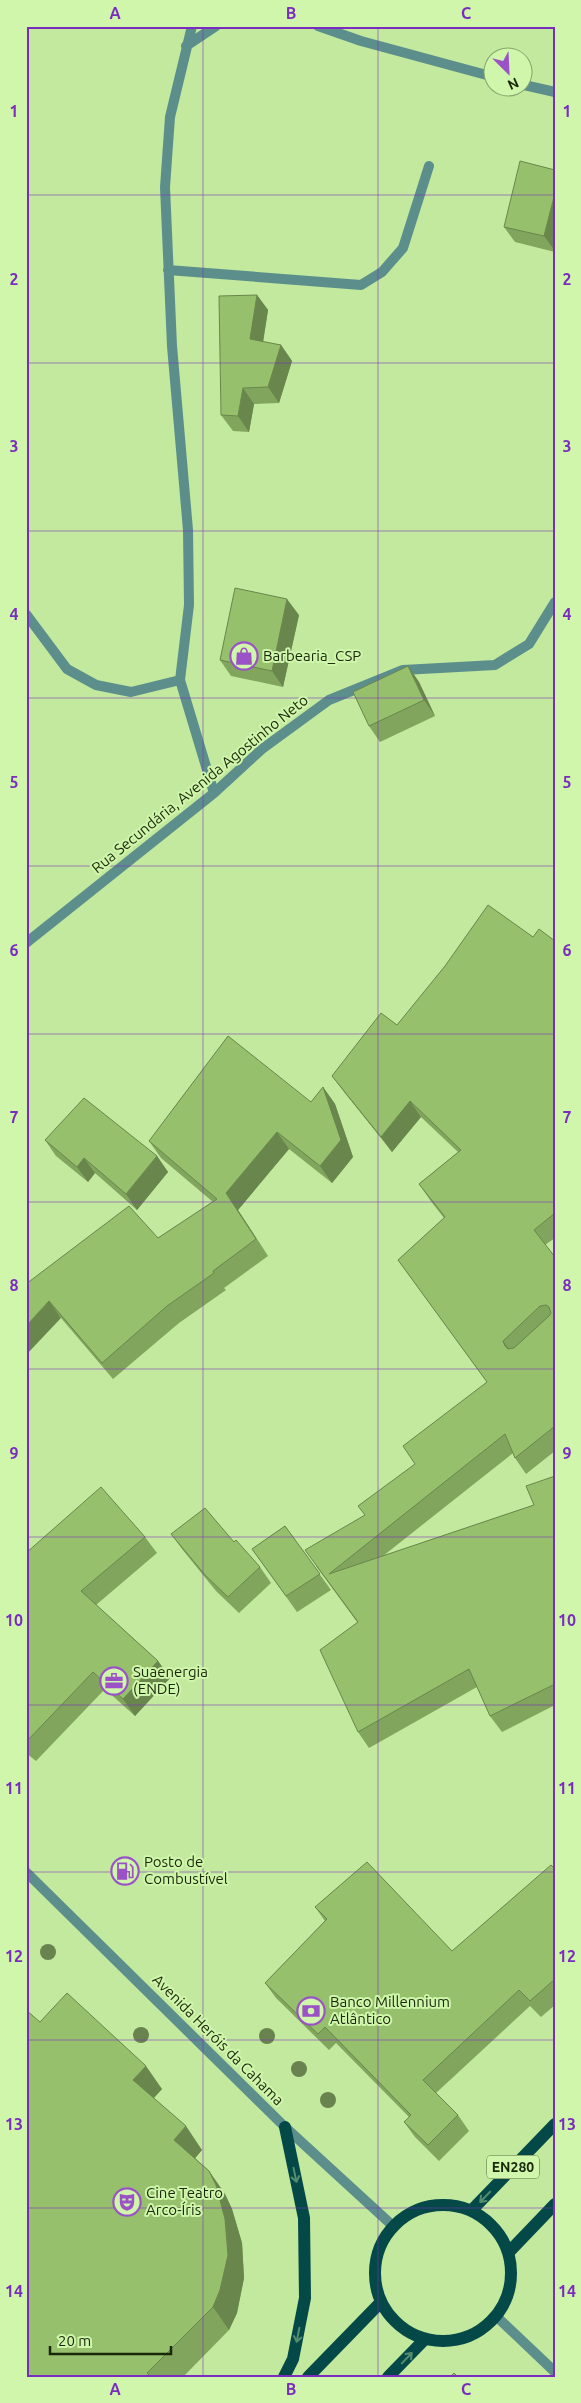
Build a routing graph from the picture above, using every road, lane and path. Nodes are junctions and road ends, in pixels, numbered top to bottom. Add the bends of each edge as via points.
1 (192, 26) edge
2 (216, 26) edge
3 (318, 26) edge
4 (186, 46) junction
5 (484, 74) edge
6 (534, 87) edge
7 (555, 92) edge
8 (429, 166) dead end
9 (168, 270) junction
10 (555, 602) edge
11 (26, 614) edge
12 (180, 680) junction
13 (214, 793) junction
14 (26, 943) edge
15 (26, 1872) edge
16 (555, 2124) edge
17 (285, 2127) junction
18 (555, 2204) edge
19 (471, 2211) junction
20 (393, 2226) junction
21 (509, 2252) junction
22 (381, 2302) junction
23 (496, 2316) junction
24 (425, 2339) junction
25 (555, 2372) edge
26 (284, 2377) edge
27 (308, 2377) edge
28 (388, 2377) edge

1 - 4 street
2 - 4 street
3 - 5 street
4 - 9 street via 170,117 165,187
6 - 7 street
8 - 9 street via 403,248 382,272 361,285
9 - 12 street via 188,530 189,605
10 - 13 street, Rua Secundária, Avenida Agostinho Neto via 529,644 495,665 403,670 329,700 262,749
11 - 12 street via 67,669 96,685 131,692
12 - 13 street
13 - 14 street, Rua Secundária, Avenida Agostinho Neto
15 - 17 street, Avenida Heróis da Cahama
16 -> 19 main road, EN280
17 - 20 street, Avenida Heróis da Cahama
17 -> 26 main road via 304,2218 305,2298 293,2360
18 - 21 main road
19 - 20 main road via 464,2207 426,2206
19 - 21 main road via 491,2225
20 - 22 main road via 382,2242 376,2262 375,2282
21 - 23 main road via 512,2278 509,2292
22 - 24 main road via 401,2327
22 - 27 main road
23 - 24 main road via 481,2330 463,2338
23 - 25 street
28 -> 24 main road

